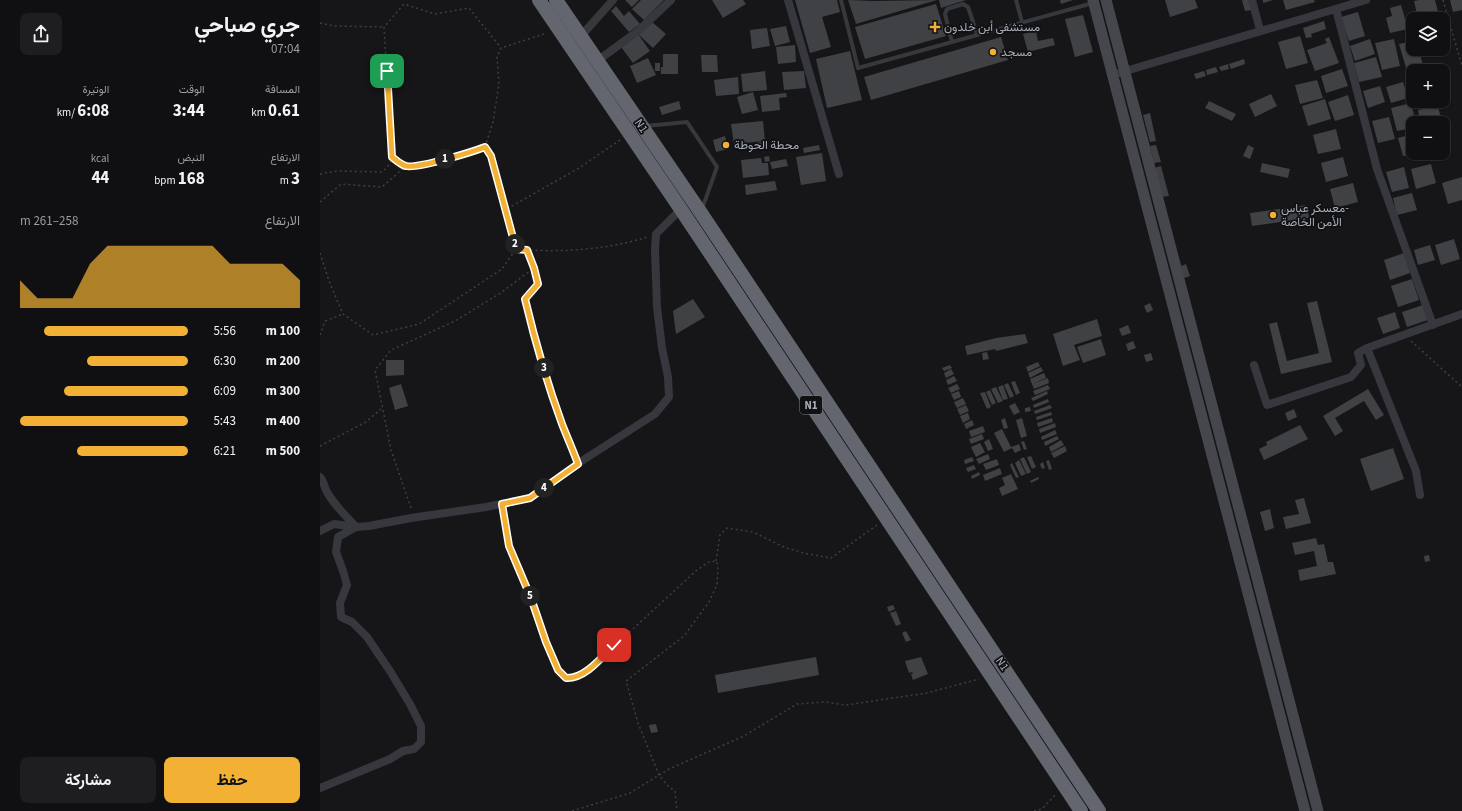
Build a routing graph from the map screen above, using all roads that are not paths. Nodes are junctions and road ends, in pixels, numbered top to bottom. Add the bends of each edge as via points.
1 (539, 0) edge
2 (556, 0) edge
3 (613, 0) edge
4 (671, 0) edge
5 (788, 0) edge
6 (841, 0) edge
7 (1016, 0) edge
8 (1106, 0) edge
9 (1252, 0) edge
10 (1366, 0) edge
11 (1093, 1) edge
12 (1336, 9) junction
13 (1022, 22) junction
14 (1260, 30) junction
15 (977, 34) junction
16 (581, 36) junction
17 (952, 42) junction
18 (597, 61) junction
19 (1124, 71) junction
20 (1112, 74) junction
21 (642, 126) junction
22 (839, 174) dead end
23 (681, 209) junction
24 (701, 213) junction
25 (1462, 314) edge
26 (1433, 324) junction
27 (1367, 348) junction
28 (1254, 365) dead end
29 (320, 477) edge
30 (1420, 495) dead end
31 (356, 527) junction
32 (320, 531) edge
33 (1260, 591) junction
34 (1248, 595) junction
35 (320, 788) edge
36 (1082, 811) edge
37 (1099, 811) edge
38 (1305, 811) edge
39 (1318, 811) edge

1 - 23 highway, N1
2 - 16 highway, N1 / N1
3 - 16 street
4 - 18 street via 638,31
5 - 22 street
6 - 17 lane via 858,68
7 - 13 lane
8 - 19 main road
9 - 14 street
10 - 12 street
11 - 13 lane
11 - 20 main road
12 - 14 street
12 - 26 street via 1377,169
13 - 15 lane
14 - 19 street
15 - 17 lane
15 - 17 lane via 968,7 963,4 952,7 947,9 945,14
16 - 18 highway, N1 / N1
18 - 21 highway, N1 / N1
19 - 20 street
19 - 33 main road
20 - 34 main road
21 - 24 highway, N1 / N1
21 - 24 lane via 687,122 717,167
23 - 31 street via 656,234 657,307 669,397 655,414 530,498
23 - 36 highway, N1
24 - 37 highway, N1 / N1
25 - 26 street
26 - 27 street
27 - 28 street via 1358,353 1361,366 1351,377 1266,406
27 - 30 street via 1416,471
29 - 31 street via 332,500
31 - 32 street via 334,524
31 - 35 street via 338,537 336,552 347,585 340,603 341,617 352,622 367,637 390,671 421,726 421,742 414,749 403,751 390,759
33 - 34 main road
33 - 39 main road
34 - 38 main road

